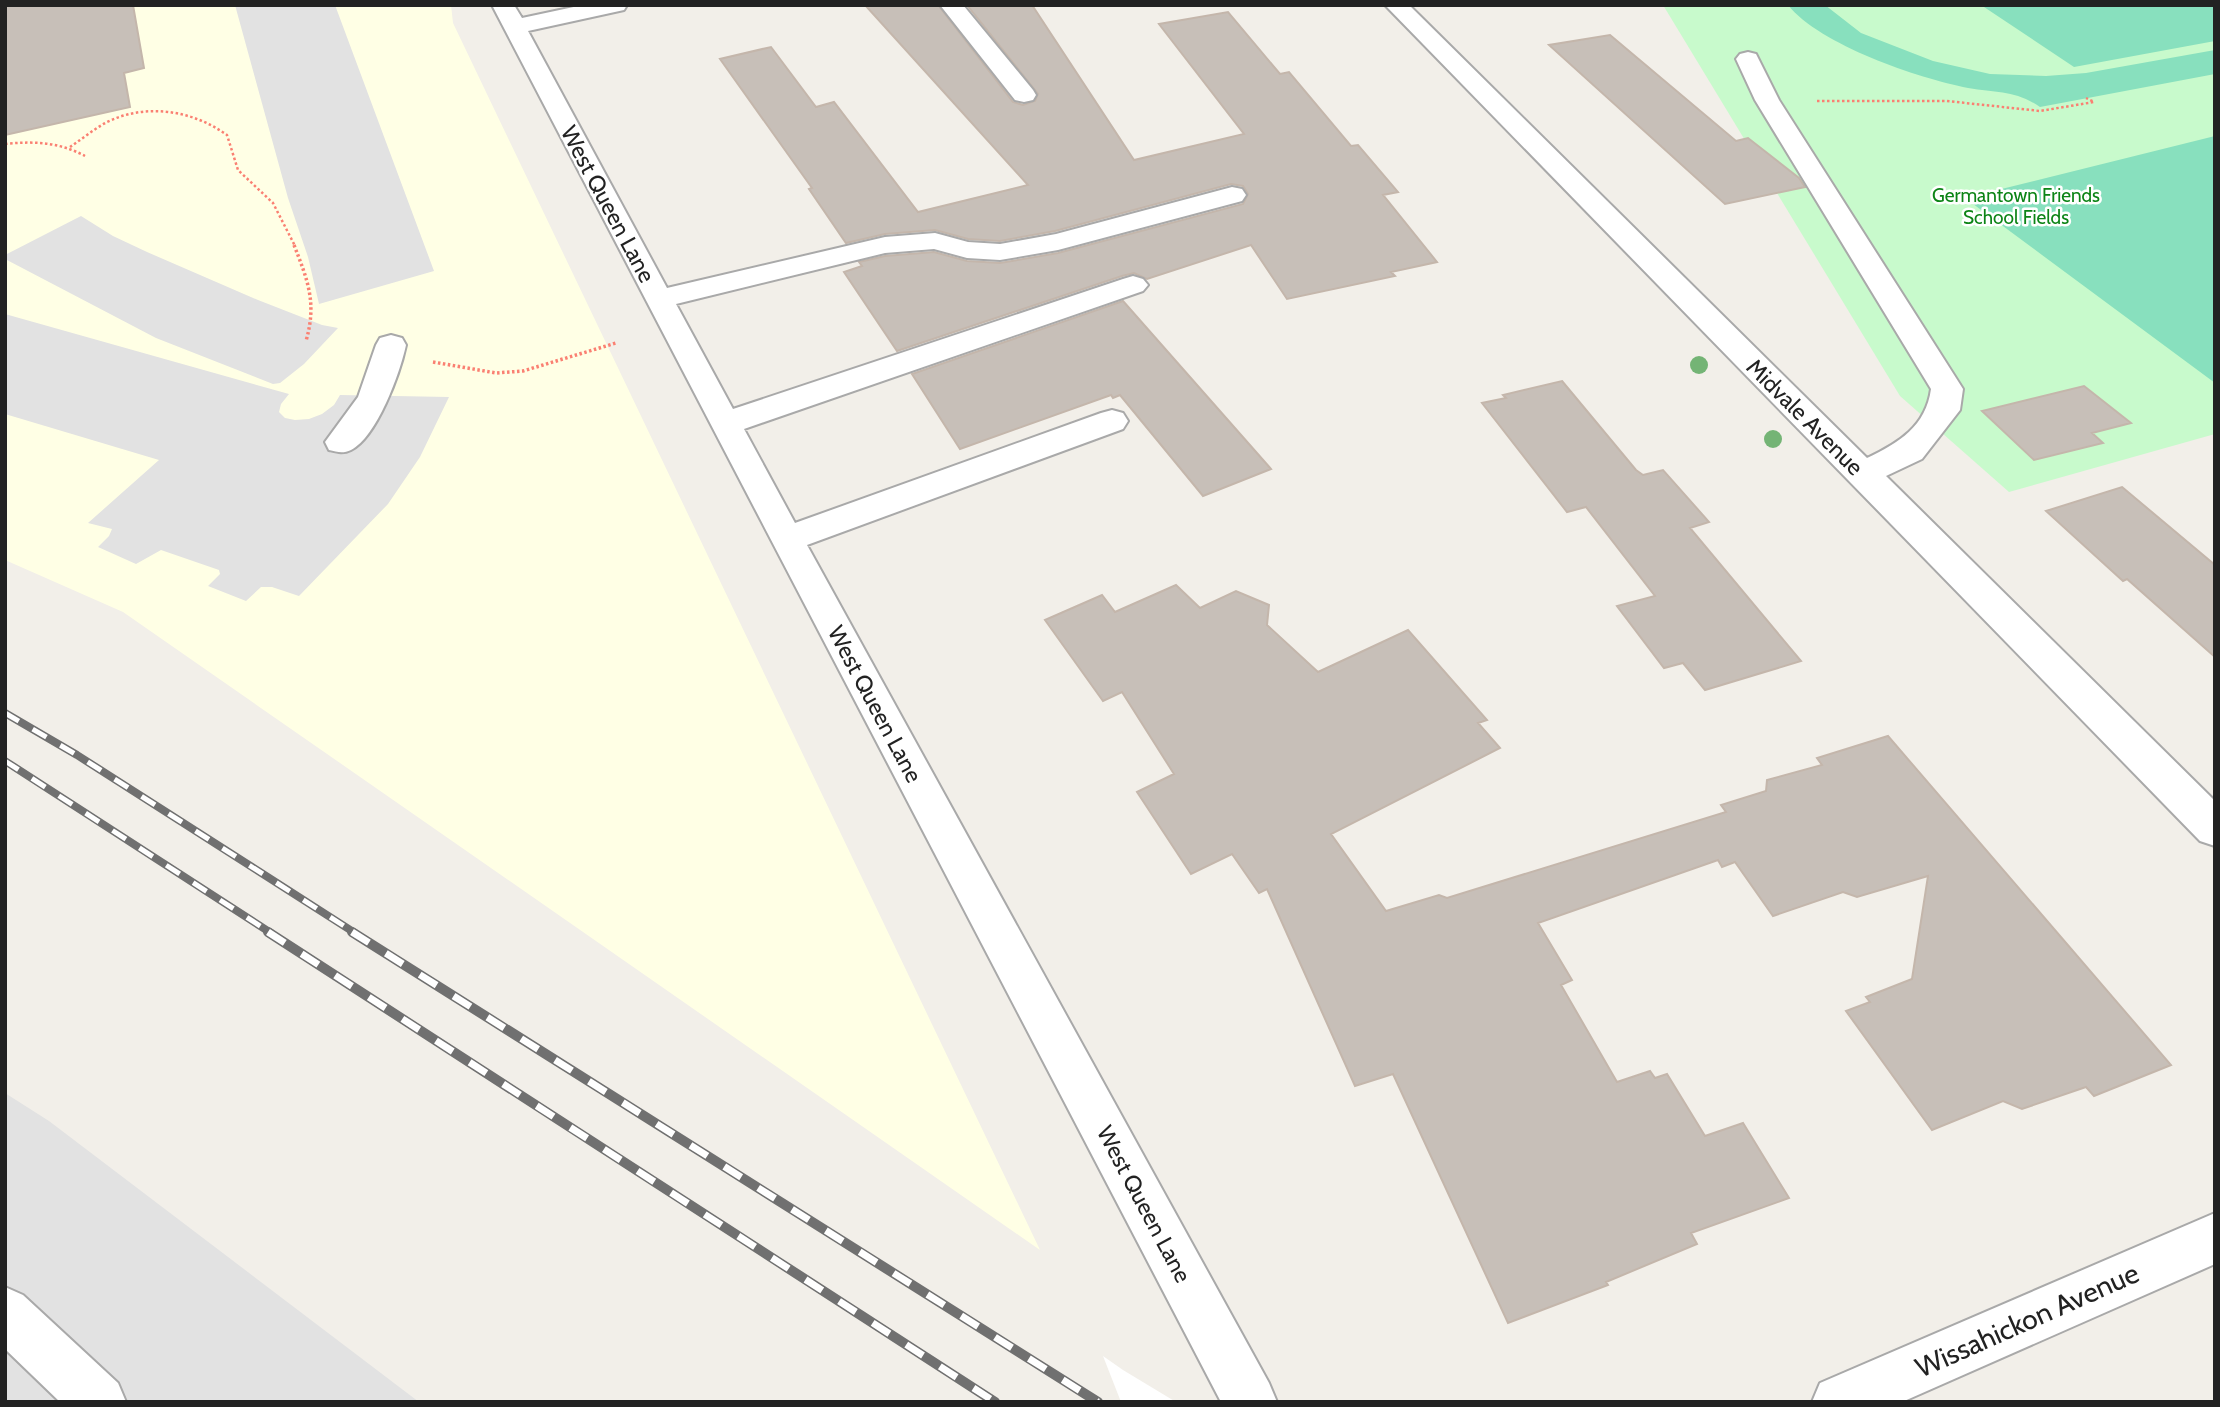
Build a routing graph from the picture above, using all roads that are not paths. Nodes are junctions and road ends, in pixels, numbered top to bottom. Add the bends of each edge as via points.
1 (616, 5) edge
2 (951, 5) edge
3 (1396, 5) edge
4 (509, 16) edge
5 (1748, 59) dead end
6 (1024, 95) dead end
7 (1232, 195) dead end
8 (1133, 285) dead end
9 (658, 299) junction
10 (388, 357) road end
11 (1112, 421) dead end
12 (726, 423) junction
13 (341, 442) dead end
14 (1862, 474) junction
15 (786, 539) junction
16 (2215, 828) edge
17 (2215, 1238) edge
18 (5, 1313) edge
19 (99, 1402) edge
20 (1250, 1402) edge
21 (1839, 1402) edge

1 - 4 street
2 - 6 street
3 - 14 street, Midvale Avenue
4 - 9 street, West Queen Lane
5 - 14 street via 1767,100 1947,388 1944,410 1910,451
7 - 9 street via 1046,244 1000,252 934,241 885,245
8 - 12 street
9 - 12 street, West Queen Lane
10 - 13 street via 377,394
11 - 15 street
12 - 15 street, West Queen Lane
14 - 16 street, Midvale Avenue
15 - 20 street, West Queen Lane
17 - 21 street, Wissahickon Avenue
18 - 19 street

